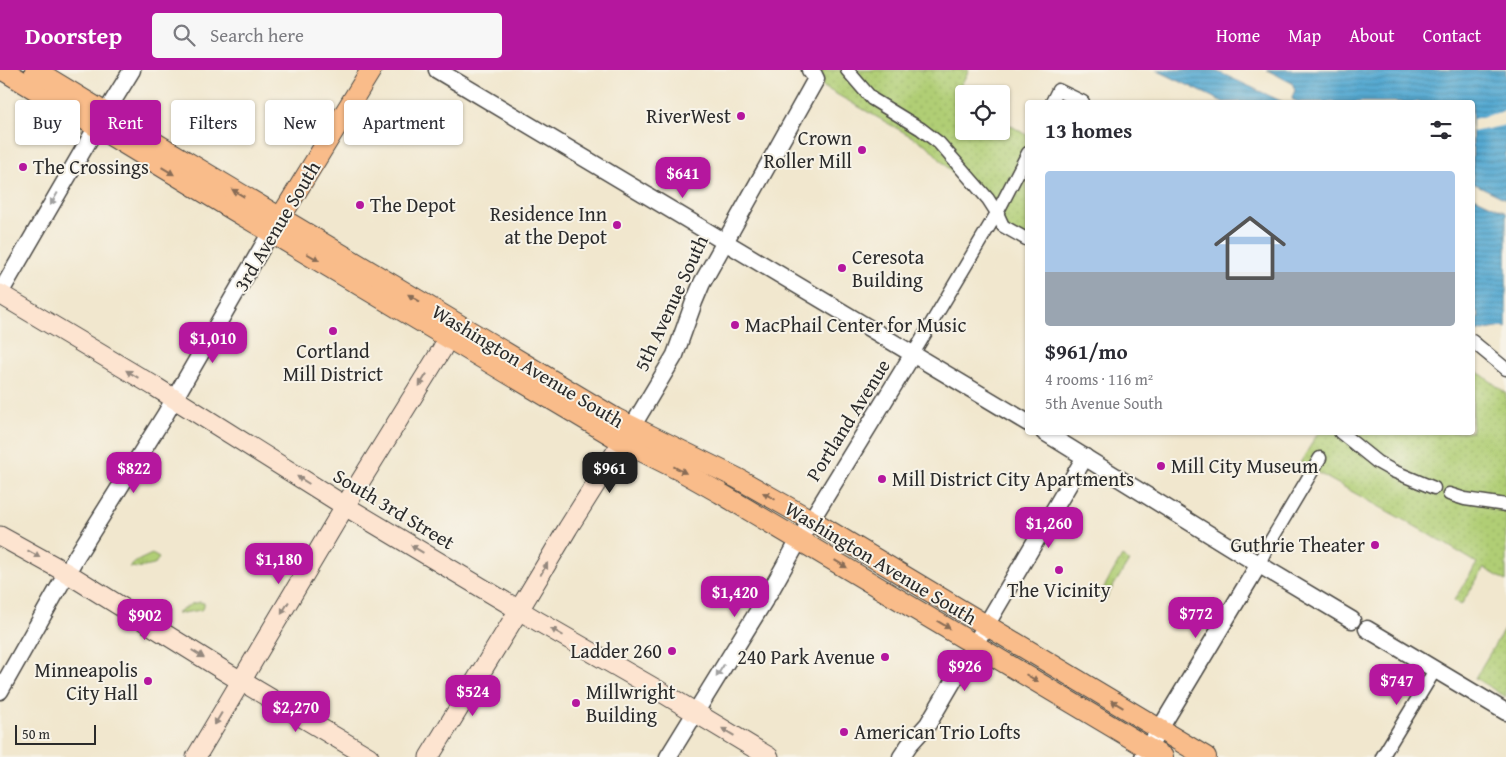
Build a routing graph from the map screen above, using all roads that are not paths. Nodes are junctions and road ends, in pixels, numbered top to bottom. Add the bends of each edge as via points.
1 (4, 70) edge
2 (36, 70) edge
3 (132, 70) edge
4 (371, 70) edge
5 (437, 70) edge
6 (810, 70) edge
7 (847, 70) edge
8 (113, 100) edge
9 (1053, 100) edge
10 (1079, 100) edge
11 (90, 112) edge
12 (90, 114) edge
13 (90, 139) edge
14 (143, 145) edge
15 (1025, 159) edge
16 (998, 213) junction
17 (276, 225) junction
18 (1025, 238) edge
19 (724, 243) junction
20 (0, 293) edge
21 (452, 331) junction
22 (1475, 343) edge
23 (913, 354) junction
24 (1506, 369) edge
25 (174, 400) junction
26 (1025, 421) edge
27 (627, 434) junction
28 (1049, 435) edge
29 (1344, 435) edge
30 (1086, 457) junction
31 (1320, 458) dead end
32 (1434, 488) dead end
33 (1449, 494) dead end
34 (1506, 505) edge
35 (345, 506) junction
36 (811, 520) junction
37 (0, 536) edge
38 (799, 540) junction
39 (1259, 564) junction
40 (67, 573) junction
41 (520, 610) junction
42 (1352, 620) dead end
43 (985, 625) junction
44 (1367, 629) dead end
45 (974, 644) junction
46 (1435, 670) junction
47 (241, 680) junction
48 (0, 691) edge
49 (695, 712) junction
50 (1506, 712) edge
51 (1159, 729) junction
52 (1151, 754) edge
53 (196, 757) edge
54 (369, 757) edge
55 (429, 757) edge
56 (668, 757) edge
57 (769, 757) edge
58 (901, 757) edge
59 (1206, 757) edge
60 (1382, 757) edge

1 - 12 main road, Washington Avenue South
2 - 11 main road, Washington Avenue South
3 - 8 street
4 - 17 main road, 3rd Avenue South
5 - 19 street
6 - 19 street, 5th Avenue South via 816,79
7 - 16 street via 872,98 939,143
9 - 10 street via 1058,90
13 -> 20 street
14 - 17 main road, Washington Avenue South
15 - 16 street, Portland Avenue
16 - 18 street via 1003,226
16 - 23 street, Portland Avenue
17 - 21 main road, Washington Avenue South
17 - 25 street, 3rd Avenue South
19 - 23 street
19 - 27 street, 5th Avenue South via 699,289 675,355
25 -> 20 main road, South 3rd Street
21 - 27 main road, Washington Avenue South
21 -> 35 main road
22 - 24 street
23 - 26 street
23 - 36 street, Portland Avenue
35 -> 25 main road, South 3rd Street
25 - 40 street, 3rd Avenue South
36 -> 27 main road, Washington Avenue South via 737,478
27 -> 38 main road, Washington Avenue South via 681,471
41 -> 27 main road, 5th Avenue South
28 - 30 street
29 - 32 street via 1377,462
30 - 39 street
30 - 43 street
31 - 39 street
33 - 34 street
41 -> 35 main road, South 3rd Street
35 -> 47 main road
36 - 38 street, Portland Avenue
36 - 43 main road, Washington Avenue South
37 -> 40 main road
38 -> 45 main road, Washington Avenue South
38 -> 49 street, Portland Avenue
39 - 42 street
39 - 51 street
40 -> 47 main road
40 - 48 street, 3rd Avenue South
49 -> 41 main road, South 3rd Street
41 - 55 main road, 5th Avenue South
43 - 45 street
51 -> 43 main road, Washington Avenue South
44 - 46 street
45 -> 52 main road, Washington Avenue South
45 - 58 street via 928,724
46 - 50 street
46 - 60 street
47 -> 53 main road
47 - 54 main road
49 - 56 street, Portland Avenue
57 -> 49 main road, South 3rd Street
51 - 52 street
51 - 59 main road, Washington Avenue South

